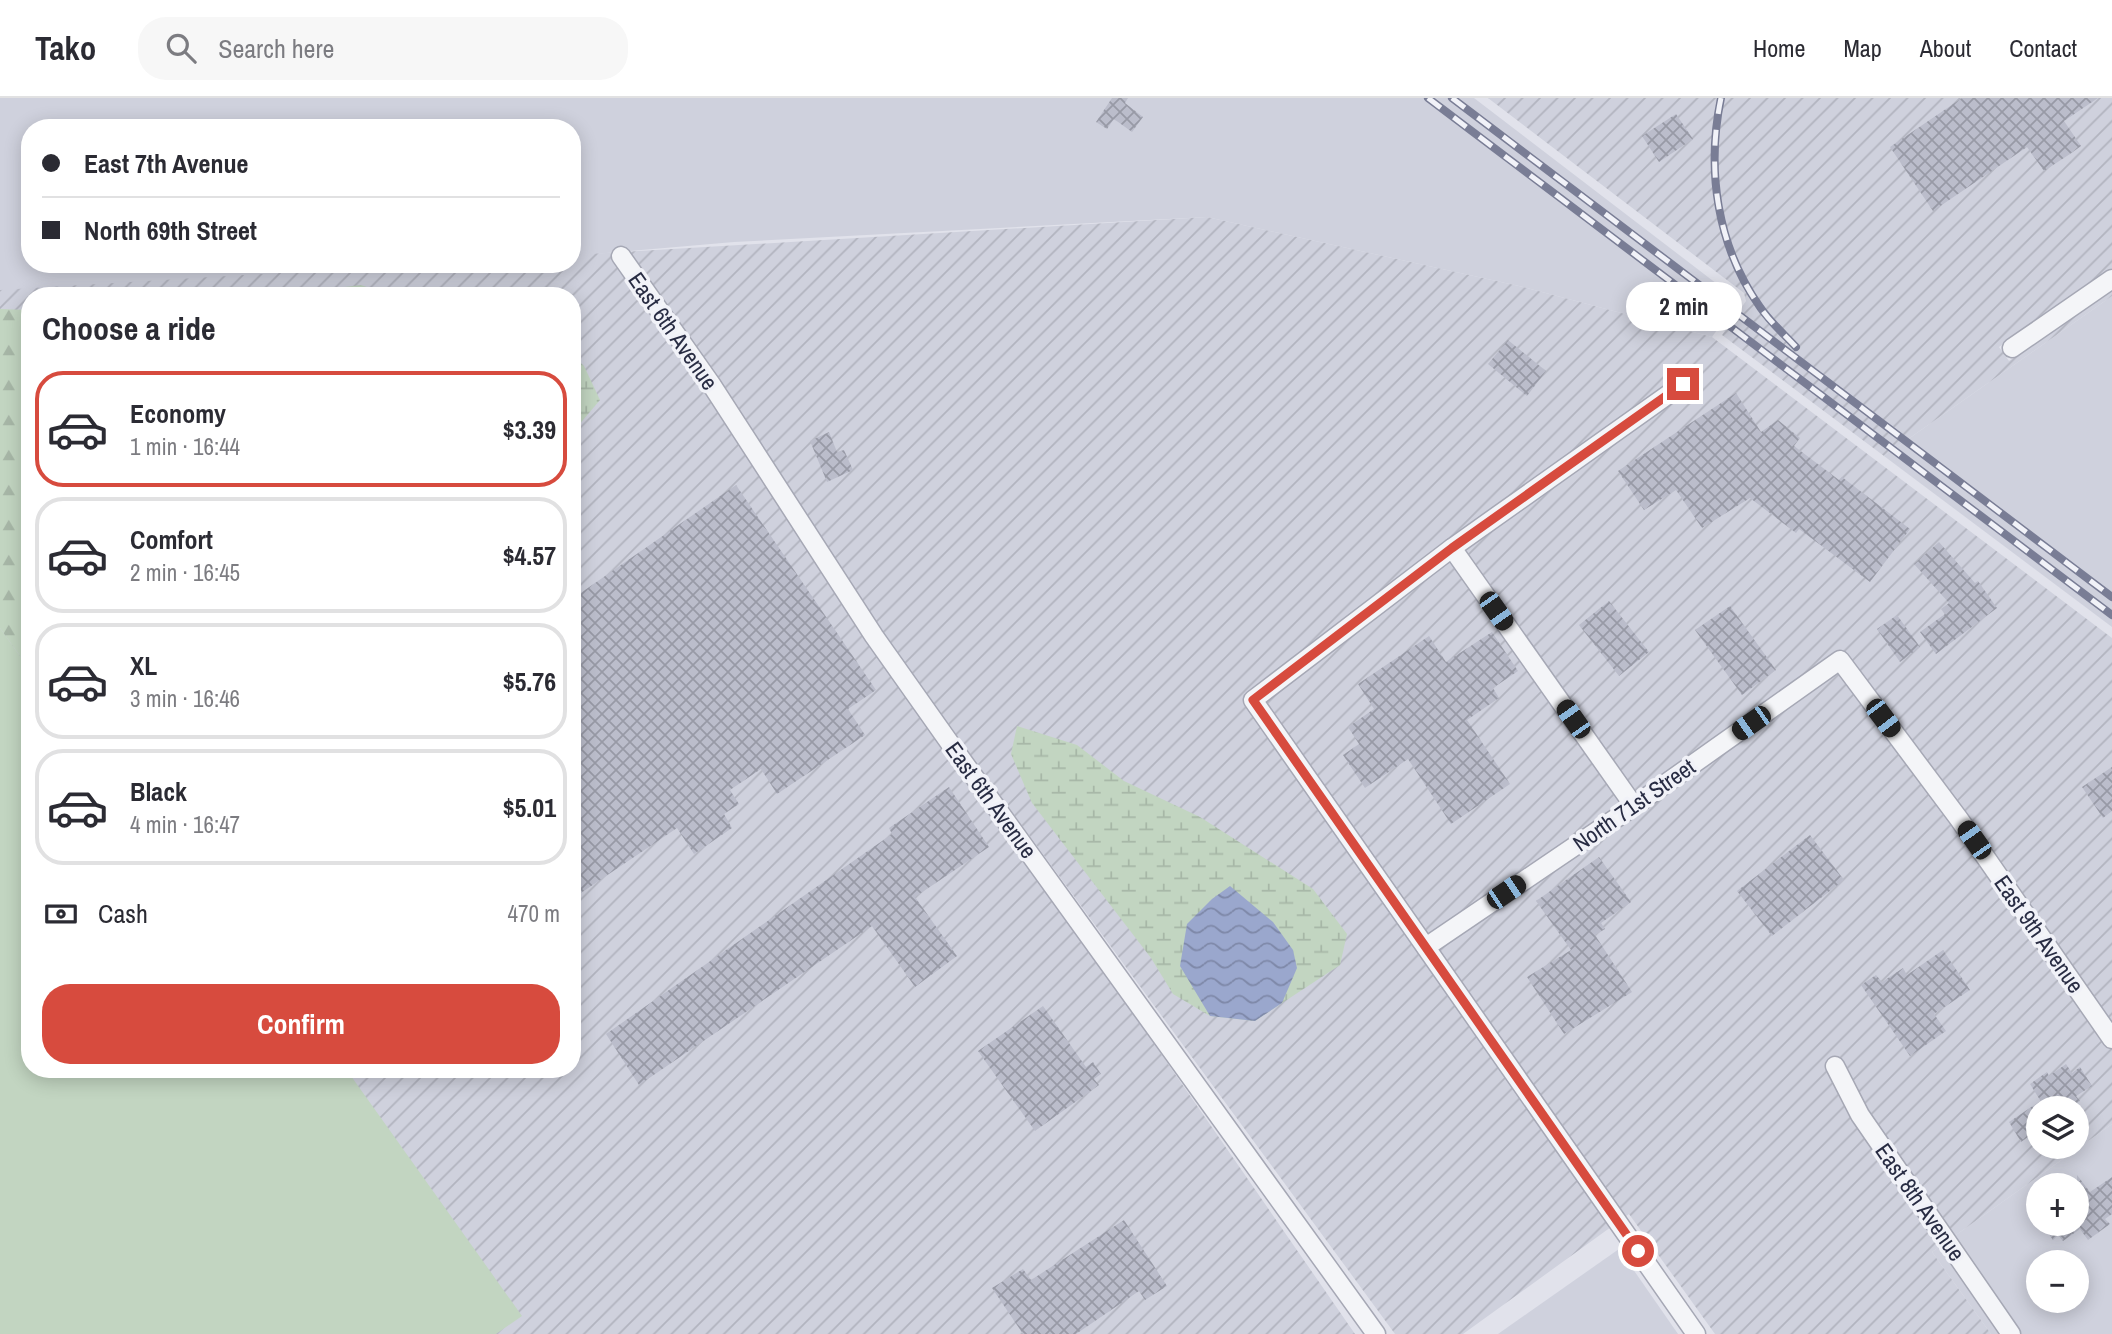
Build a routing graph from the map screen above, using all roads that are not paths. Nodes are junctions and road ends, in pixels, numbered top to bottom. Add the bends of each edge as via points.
1 (621, 256) dead end
2 (2112, 279) edge
3 (2012, 348) dead end
4 (1683, 384) dead end
5 (1452, 548) junction
6 (1840, 660) joint
7 (1634, 806) junction
8 (1426, 947) junction
9 (2112, 1039) edge
10 (1835, 1066) dead end
11 (1376, 1334) edge
12 (1696, 1334) edge
13 (2011, 1334) edge

1 - 11 street, East 6th Avenue via 941,732
2 - 3 street
4 - 5 street
5 - 7 street
5 - 8 street via 1253,700
6 - 7 street, North 71st Street
6 - 9 street, East 9th Avenue via 1959,819
7 - 8 street, North 71st Street
8 - 12 street
10 - 13 street, East 8th Avenue via 1860,1115

